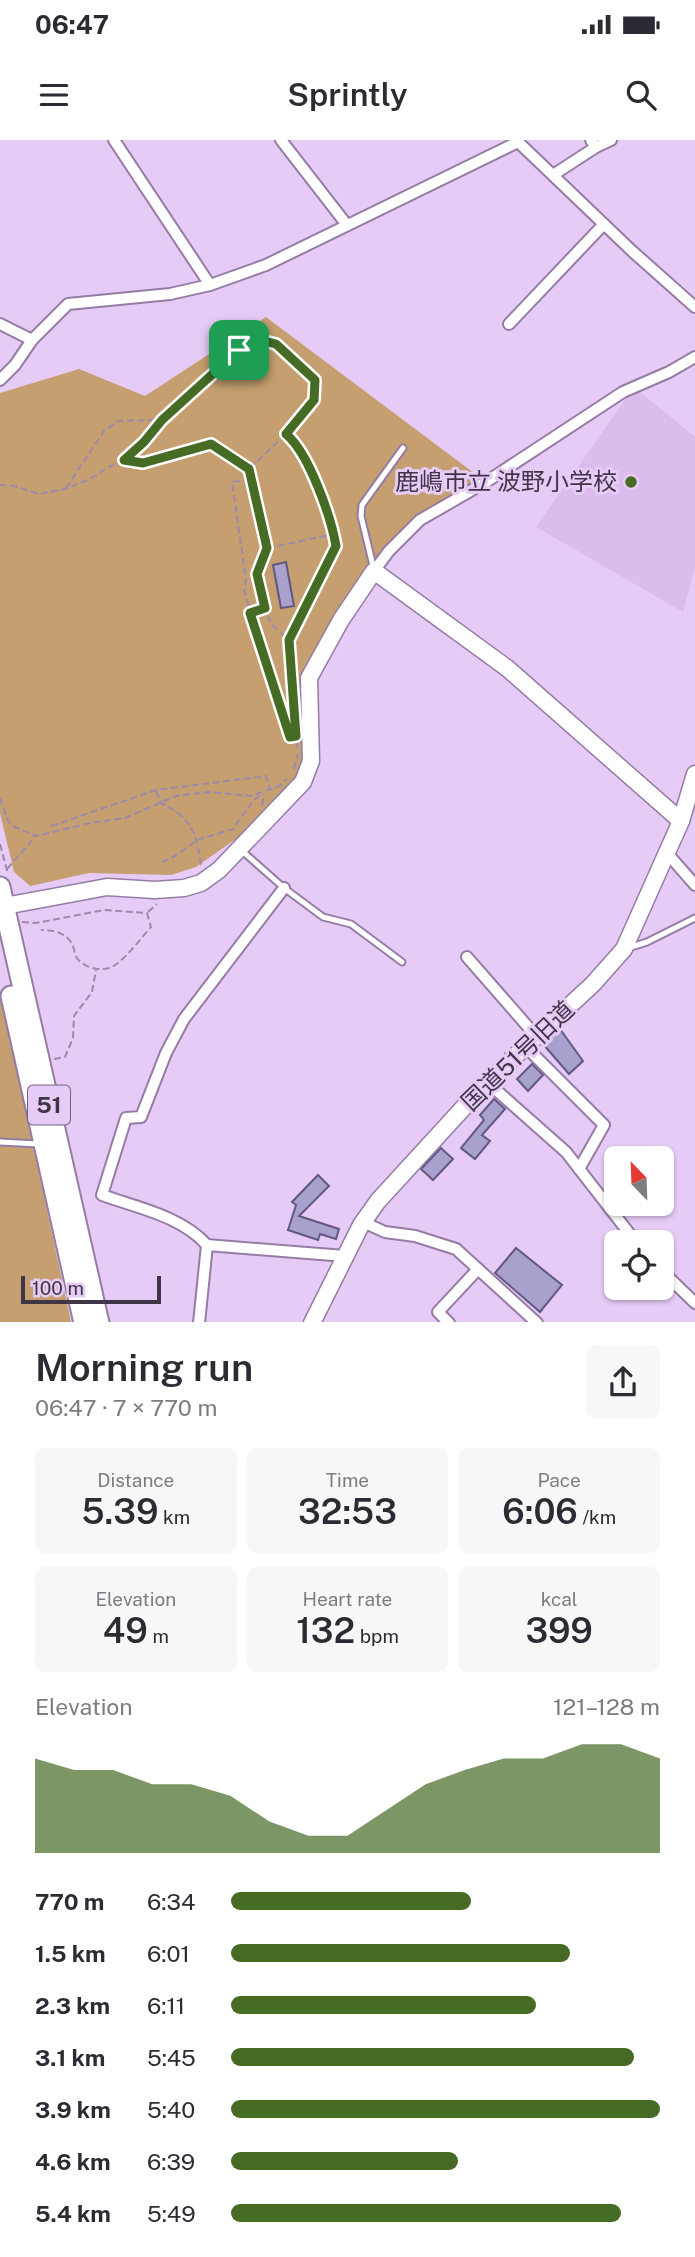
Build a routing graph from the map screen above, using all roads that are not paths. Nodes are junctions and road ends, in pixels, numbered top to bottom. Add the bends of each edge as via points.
1 (114, 140) edge
2 (281, 140) edge
3 (611, 140) edge
4 (517, 141) edge
5 (594, 144) edge
6 (553, 175) junction
7 (604, 224) junction
8 (347, 225) junction
9 (209, 285) junction
10 (695, 307) edge
11 (0, 324) edge
12 (509, 324) dead end
13 (32, 340) junction
14 (695, 357) edge
15 (0, 380) edge
16 (403, 449) dead end
17 (374, 571) junction
18 (695, 774) edge
19 (681, 821) junction
20 (241, 849) junction
21 (667, 853) junction
22 (695, 885) edge
23 (284, 888) junction
24 (4, 890) edge
25 (695, 918) edge
26 (0, 947) edge
27 (624, 949) junction
28 (467, 957) dead end
29 (402, 962) dead end
30 (531, 1041) junction
31 (487, 1082) junction
32 (0, 1142) edge
33 (43, 1145) junction
34 (579, 1169) junction
35 (363, 1222) junction
36 (627, 1230) edge
37 (207, 1245) junction
38 (345, 1256) junction
39 (478, 1269) junction
40 (674, 1283) edge
41 (695, 1303) edge
42 (84, 1322) edge
43 (99, 1322) edge
44 (199, 1322) edge
45 (312, 1322) edge
46 (449, 1322) edge
47 (537, 1322) edge

1 - 9 street
2 - 8 street
3 - 5 street
4 - 6 street
4 - 8 street
5 - 6 street
6 - 7 street
7 - 10 street
7 - 12 street
8 - 9 street via 266,265
9 - 13 street via 170,294 68,304
11 - 13 street
13 - 15 street
14 - 17 street via 622,392 420,520
16 - 17 lane via 362,505
17 - 19 street via 507,668
17 - 20 street via 309,678 311,761 303,782
18 - 19 street, 国道51号旧道
19 - 21 street, 国道51号旧道
20 - 23 lane
20 - 24 street via 201,883 184,888
21 - 22 street
21 - 27 street, 国道51号旧道
23 - 29 lane via 323,918 351,925
23 - 37 street via 184,1018 141,1116 126,1118 102,1195 176,1222
24 - 43 highway, 51
25 - 27 lane
26 - 33 highway, 51
27 - 30 street, 国道51号旧道
28 - 30 street
30 - 31 street, 国道51号旧道
30 - 34 street via 604,1125
31 - 34 street
31 - 35 street, 国道51号旧道
32 - 33 lane
33 - 42 highway, 51
34 - 36 street
35 - 38 street, 国道51号旧道
35 - 39 street via 456,1249
37 - 38 street
37 - 44 street
38 - 45 street, 国道51号旧道
39 - 46 street via 438,1312
39 - 47 street
40 - 41 street

